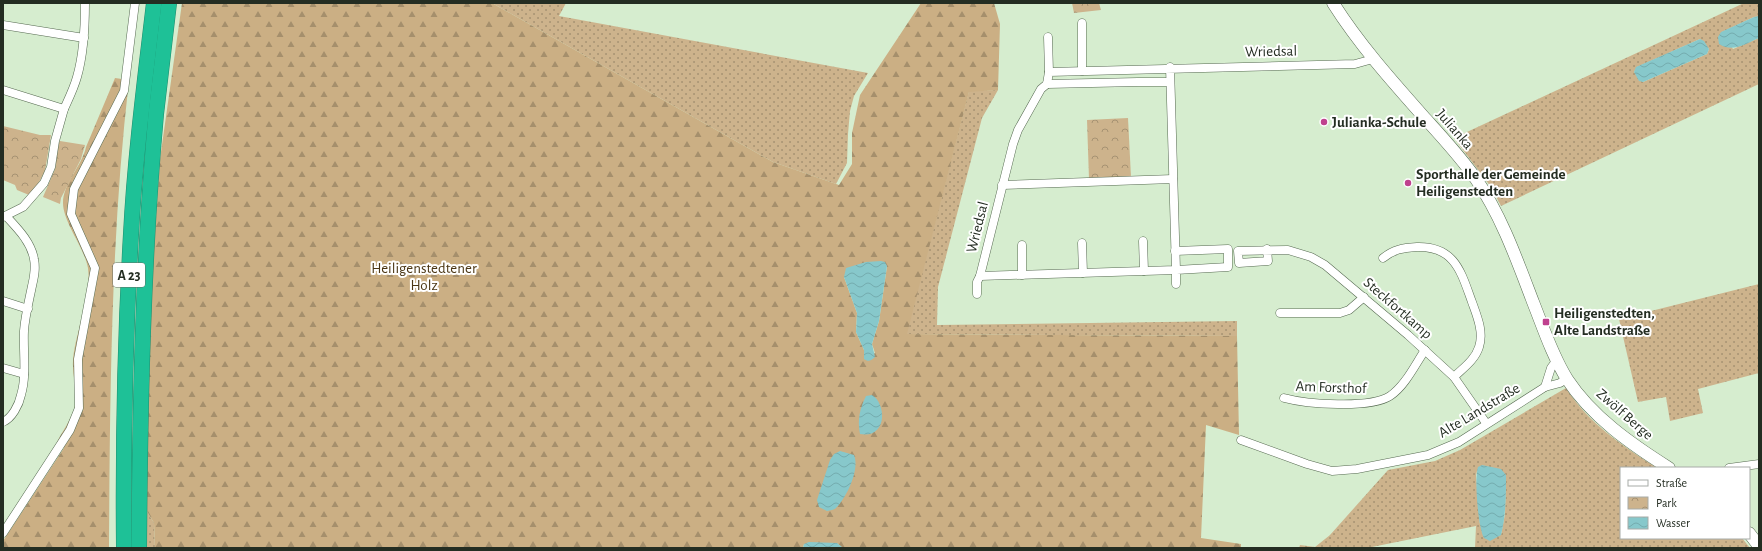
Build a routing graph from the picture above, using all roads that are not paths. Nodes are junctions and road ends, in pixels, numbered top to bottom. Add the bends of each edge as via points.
1 (85, 3) edge
2 (134, 3) edge
3 (154, 3) edge
4 (169, 3) edge
5 (1333, 3) edge
6 (1082, 23) dead end
7 (3, 25) edge
8 (1048, 37) dead end
9 (84, 38) junction
10 (1373, 59) junction
11 (1170, 67) junction
12 (1082, 71) junction
13 (1049, 72) junction
14 (1169, 82) junction
15 (1047, 84) junction
16 (3, 90) edge
17 (64, 109) junction
18 (1173, 178) junction
19 (1002, 185) junction
20 (5, 217) edge
21 (1143, 241) dead end
22 (1082, 243) dead end
23 (1022, 245) dead end
24 (1267, 249) dead end
25 (1175, 251) junction
26 (1383, 258) dead end
27 (1176, 270) junction
28 (1144, 271) junction
29 (1083, 273) junction
30 (1022, 275) junction
31 (980, 276) junction
32 (1176, 284) dead end
33 (977, 294) dead end
34 (1364, 297) junction
35 (3, 302) edge
36 (28, 309) junction
37 (1280, 313) dead end
38 (1425, 350) junction
39 (1558, 360) junction
40 (3, 368) edge
41 (24, 374) junction
42 (1454, 377) junction
43 (1567, 378) junction
44 (1545, 387) junction
45 (1284, 398) dead end
46 (3, 422) edge
47 (1486, 423) junction
48 (1241, 440) dead end
49 (1759, 464) edge
50 (1667, 467) edge
51 (1736, 467) edge
52 (3, 532) edge
53 (1750, 534) edge
54 (1759, 546) edge
55 (124, 548) edge
56 (139, 548) edge

1 - 9 street
2 - 52 street via 124,91 74,189 70,208 95,268 78,359 78,414
3 - 55 highway, A 23 via 141,113 131,234 125,370
4 - 56 highway, A 23 via 156,114 148,234 142,345
5 - 10 street, Julianka
6 - 12 street
7 - 9 street
8 - 13 street, Wriedsal
9 - 17 street via 78,74
10 - 11 street, Wriedsal via 1355,64
10 - 39 street, Julianka via 1461,158 1486,194
11 - 12 street, Wriedsal
11 - 14 street
12 - 13 street, Wriedsal
13 - 15 street, Wriedsal
14 - 15 street
14 - 18 street
15 - 19 street, Wriedsal via 1016,134
16 - 17 street
17 - 20 street via 51,167 44,183 27,203
18 - 19 street, Wriedsal
18 - 25 street
19 - 31 street, Wriedsal
20 - 36 street via 24,237 34,257 35,274
21 - 28 street
22 - 29 street
23 - 30 street
24 - 34 street, Steckfortkamp via 1288,250 1311,257 1332,270
25 - 27 street
25 - 27 street, Wriedsal via 1228,249 1228,268
26 - 42 street via 1403,248 1428,247 1440,250 1452,258 1460,269 1481,332 1480,346 1473,359
27 - 28 street, Wriedsal
27 - 32 street
28 - 29 street, Wriedsal
29 - 30 street, Wriedsal
30 - 31 street, Wriedsal
31 - 33 street, Wriedsal
34 - 37 street via 1349,310 1340,313
34 - 38 street, Steckfortkamp
35 - 36 street
36 - 41 street via 24,331
38 - 42 street, Steckfortkamp
38 - 45 street, Am Forsthof via 1398,388 1383,400 1368,403 1331,403 1298,402
39 - 43 street, Julianka
39 - 44 street via 1551,368
40 - 41 street
41 - 46 street via 24,386 19,400 9,418
42 - 47 street, Steckfortkamp
43 - 44 street, Alte Landstraße
43 - 50 street, Zwölf Berge via 1581,397 1607,423
44 - 47 street, Alte Landstraße
47 - 48 street, Alte Landstraße via 1459,442 1428,455 1357,469 1332,471
49 - 51 street
53 - 54 street

